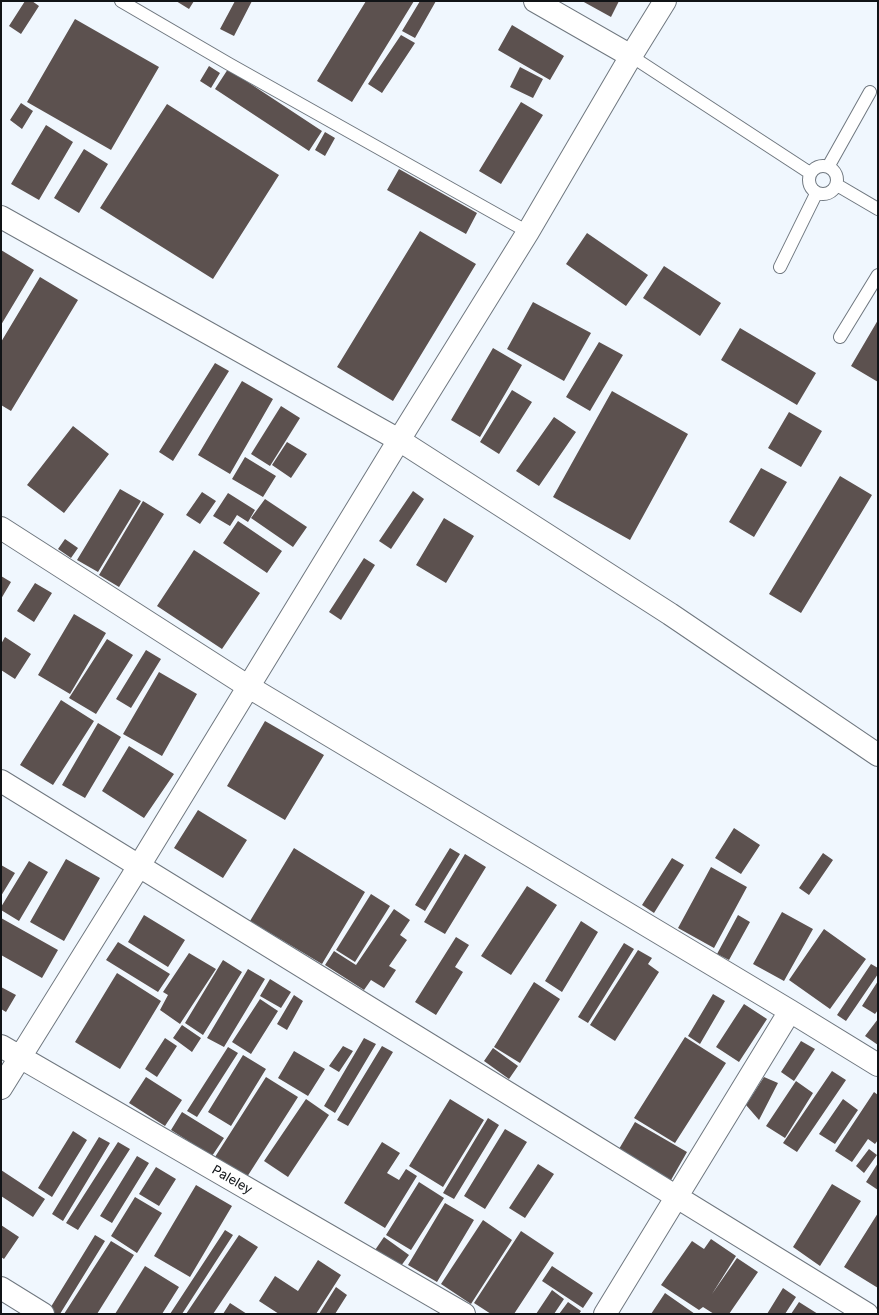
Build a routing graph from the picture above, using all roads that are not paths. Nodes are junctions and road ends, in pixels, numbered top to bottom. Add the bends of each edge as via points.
1 (121, 1) edge
2 (535, 1) edge
3 (665, 1) edge
4 (631, 56) junction
5 (870, 92) dead end
6 (828, 167) junction
7 (810, 173) junction
8 (837, 185) junction
9 (816, 194) junction
10 (878, 209) edge
11 (1, 217) edge
12 (528, 232) junction
13 (780, 267) dead end
14 (878, 275) edge
15 (840, 337) dead end
16 (399, 440) junction
17 (1, 528) edge
18 (249, 687) junction
19 (878, 755) edge
20 (1, 781) edge
21 (139, 866) junction
22 (790, 1011) junction
23 (1, 1046) edge
24 (19, 1057) junction
25 (878, 1065) edge
26 (1, 1088) edge
27 (677, 1197) junction
28 (1, 1288) edge
29 (43, 1314) edge
30 (464, 1314) edge
31 (605, 1314) edge
32 (867, 1314) edge

1 - 12 lane
2 - 4 street
3 - 4 street
4 - 7 lane
4 - 12 street
5 - 6 lane
6 - 7 lane via 818,167
6 - 8 lane via 834,171
7 - 9 lane via 808,181
8 - 9 lane via 832,192 825,195
8 - 10 lane
9 - 13 lane
11 - 16 street
12 - 16 street
14 - 15 lane
16 - 18 street
16 - 19 street via 670,614
17 - 18 street
18 - 21 street
18 - 22 street
20 - 21 street
21 - 24 street
21 - 27 street
22 - 25 street
22 - 27 street
23 - 24 street, Paleley
24 - 26 street
24 - 30 street, Paleley
27 - 31 street
27 - 32 street
28 - 29 street

